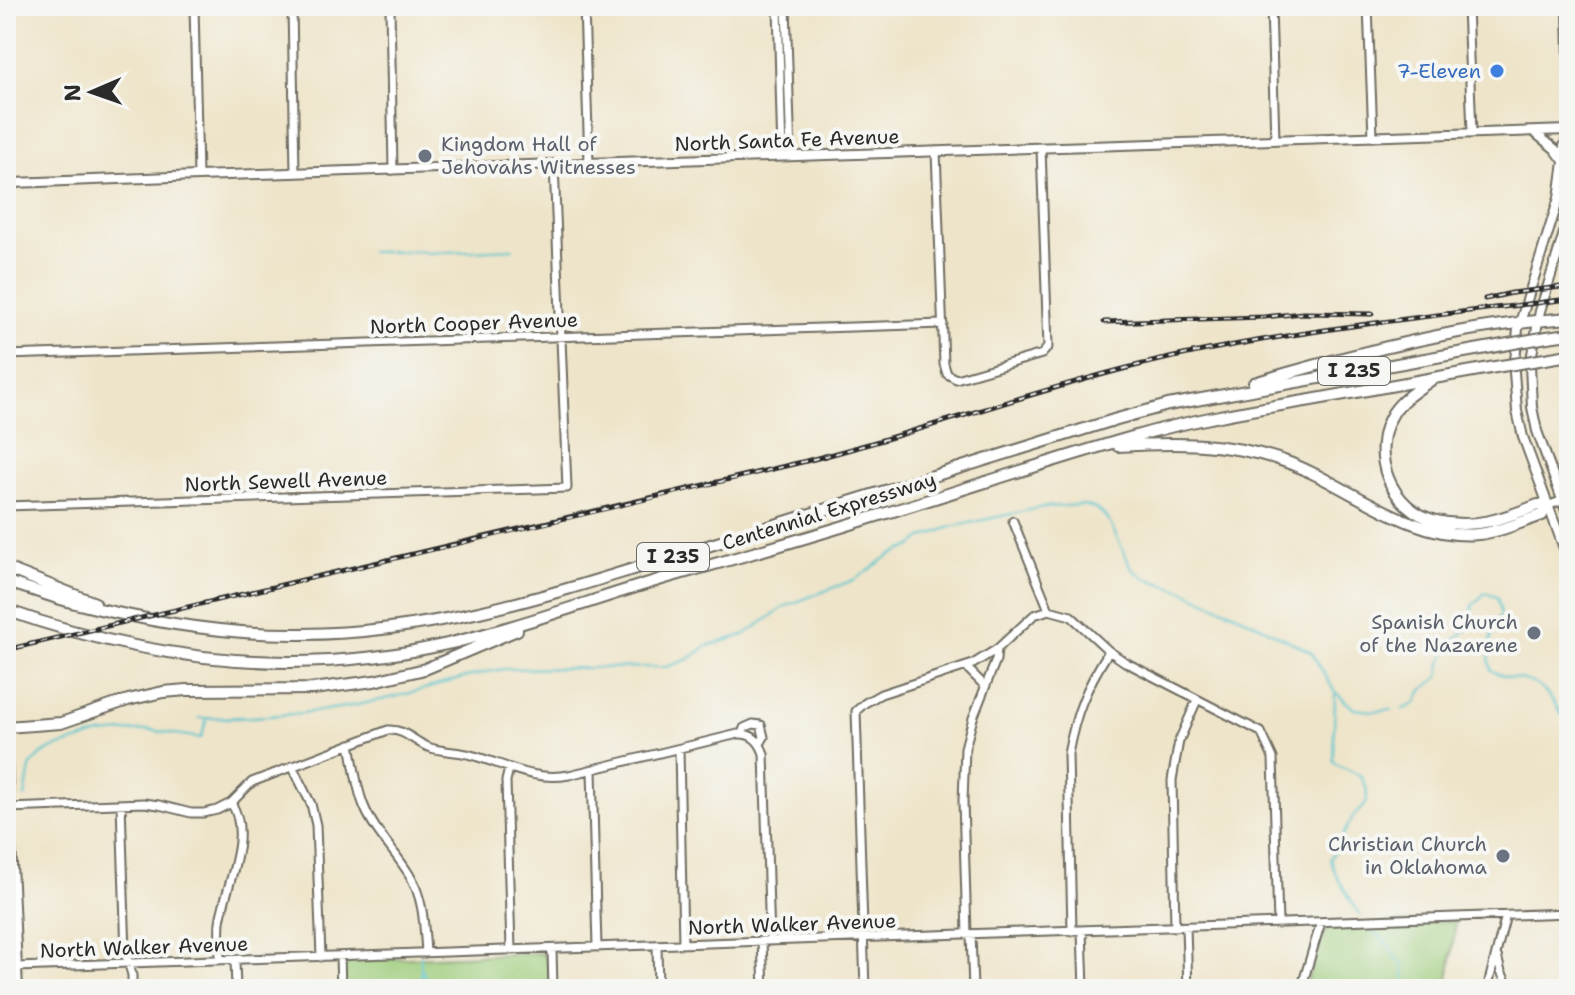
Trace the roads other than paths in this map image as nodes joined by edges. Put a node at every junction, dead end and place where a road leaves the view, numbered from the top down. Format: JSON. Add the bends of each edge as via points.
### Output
{"nodes":[{"id":1,"x":194,"y":6,"type":"edge"},
{"id":2,"x":292,"y":6,"type":"edge"},
{"id":3,"x":390,"y":6,"type":"edge"},
{"id":4,"x":584,"y":6,"type":"edge"},
{"id":5,"x":778,"y":6,"type":"edge"},
{"id":6,"x":786,"y":6,"type":"edge"},
{"id":7,"x":1271,"y":6,"type":"edge"},
{"id":8,"x":1368,"y":6,"type":"edge"},
{"id":9,"x":1467,"y":6,"type":"edge"},
{"id":10,"x":1568,"y":6,"type":"edge"},
{"id":11,"x":1569,"y":61,"type":"edge"},
{"id":12,"x":1534,"y":131,"type":"junction"},
{"id":13,"x":1569,"y":132,"type":"edge"},
{"id":14,"x":1472,"y":133,"type":"junction"},
{"id":15,"x":1373,"y":137,"type":"junction"},
{"id":16,"x":1275,"y":140,"type":"junction"},
{"id":17,"x":1041,"y":148,"type":"junction"},
{"id":18,"x":936,"y":151,"type":"junction"},
{"id":19,"x":786,"y":156,"type":"junction"},
{"id":20,"x":1564,"y":162,"type":"junction"},
{"id":21,"x":589,"y":163,"type":"junction"},
{"id":22,"x":554,"y":164,"type":"junction"},
{"id":23,"x":393,"y":170,"type":"junction"},
{"id":24,"x":295,"y":173,"type":"junction"},
{"id":25,"x":198,"y":176,"type":"junction"},
{"id":26,"x":6,"y":185,"type":"edge"},
{"id":27,"x":1569,"y":217,"type":"edge"},
{"id":28,"x":1569,"y":318,"type":"edge"},
{"id":29,"x":1538,"y":321,"type":"junction"},
{"id":30,"x":1520,"y":323,"type":"junction"},
{"id":31,"x":943,"y":324,"type":"junction"},
{"id":32,"x":1569,"y":334,"type":"edge"},
{"id":33,"x":561,"y":337,"type":"junction"},
{"id":34,"x":6,"y":355,"type":"edge"},
{"id":35,"x":1569,"y":355,"type":"edge"},
{"id":36,"x":1434,"y":378,"type":"junction"},
{"id":37,"x":1206,"y":397,"type":"junction"},
{"id":38,"x":1096,"y":447,"type":"junction"},
{"id":39,"x":1565,"y":499,"type":"edge"},
{"id":40,"x":6,"y":506,"type":"edge"},
{"id":41,"x":1547,"y":506,"type":"junction"},
{"id":42,"x":1569,"y":519,"type":"edge"},
{"id":43,"x":1013,"y":521,"type":"dead end"},
{"id":44,"x":1569,"y":562,"type":"edge"},
{"id":45,"x":6,"y":568,"type":"edge"},
{"id":46,"x":6,"y":582,"type":"edge"},
{"id":47,"x":578,"y":605,"type":"junction"},
{"id":48,"x":6,"y":610,"type":"edge"},
{"id":49,"x":1049,"y":610,"type":"junction"},
{"id":50,"x":127,"y":615,"type":"junction"},
{"id":51,"x":997,"y":649,"type":"junction"},
{"id":52,"x":1109,"y":651,"type":"junction"},
{"id":53,"x":966,"y":667,"type":"junction"},
{"id":54,"x":985,"y":686,"type":"junction"},
{"id":55,"x":1197,"y":700,"type":"junction"},
{"id":56,"x":6,"y":727,"type":"edge"},
{"id":57,"x":742,"y":734,"type":"junction"},
{"id":58,"x":6,"y":740,"type":"edge"},
{"id":59,"x":350,"y":744,"type":"junction"},
{"id":60,"x":760,"y":744,"type":"junction"},
{"id":61,"x":679,"y":749,"type":"junction"},
{"id":62,"x":292,"y":766,"type":"junction"},
{"id":63,"x":509,"y":768,"type":"junction"},
{"id":64,"x":592,"y":770,"type":"junction"},
{"id":65,"x":231,"y":803,"type":"junction"},
{"id":66,"x":121,"y":804,"type":"junction"},
{"id":67,"x":8,"y":808,"type":"junction"},
{"id":68,"x":8,"y":855,"type":"edge"},
{"id":69,"x":1569,"y":913,"type":"edge"},
{"id":70,"x":1506,"y":915,"type":"junction"},
{"id":71,"x":1321,"y":922,"type":"junction"},
{"id":72,"x":1278,"y":924,"type":"junction"},
{"id":73,"x":1175,"y":927,"type":"junction"},
{"id":74,"x":1186,"y":927,"type":"junction"},
{"id":75,"x":1072,"y":931,"type":"junction"},
{"id":76,"x":1082,"y":931,"type":"junction"},
{"id":77,"x":969,"y":934,"type":"junction"},
{"id":78,"x":864,"y":938,"type":"junction"},
{"id":79,"x":766,"y":941,"type":"junction"},
{"id":80,"x":683,"y":944,"type":"junction"},
{"id":81,"x":657,"y":945,"type":"junction"},
{"id":82,"x":597,"y":947,"type":"junction"},
{"id":83,"x":552,"y":949,"type":"junction"},
{"id":84,"x":511,"y":950,"type":"junction"},
{"id":85,"x":1497,"y":950,"type":"junction"},
{"id":86,"x":426,"y":953,"type":"junction"},
{"id":87,"x":340,"y":956,"type":"junction"},
{"id":88,"x":321,"y":957,"type":"junction"},
{"id":89,"x":220,"y":960,"type":"junction"},
{"id":90,"x":235,"y":960,"type":"junction"},
{"id":91,"x":129,"y":963,"type":"junction"},
{"id":92,"x":16,"y":967,"type":"junction"},
{"id":93,"x":18,"y":989,"type":"edge"},
{"id":94,"x":132,"y":989,"type":"edge"},
{"id":95,"x":236,"y":989,"type":"edge"},
{"id":96,"x":341,"y":989,"type":"edge"},
{"id":97,"x":553,"y":989,"type":"edge"},
{"id":98,"x":658,"y":989,"type":"edge"},
{"id":99,"x":764,"y":989,"type":"edge"},
{"id":100,"x":865,"y":989,"type":"edge"},
{"id":101,"x":973,"y":989,"type":"edge"},
{"id":102,"x":1084,"y":989,"type":"edge"},
{"id":103,"x":1188,"y":989,"type":"edge"},
{"id":104,"x":1301,"y":989,"type":"edge"},
{"id":105,"x":1487,"y":989,"type":"edge"},
{"id":106,"x":1494,"y":989,"type":"edge"},
{"id":107,"x":1509,"y":989,"type":"edge"}],
"edges":[{"from":1,"to":25,"type":"street"},
{"from":2,"to":24,"type":"street"},
{"from":3,"to":23,"type":"street"},
{"from":4,"to":21,"type":"street"},
{"from":5,"to":19,"type":"street"},
{"from":6,"to":19,"type":"street"},
{"from":7,"to":16,"type":"street"},
{"from":8,"to":15,"type":"street"},
{"from":9,"to":14,"type":"street"},
{"from":10,"to":11,"type":"main road"},
{"from":12,"to":13,"type":"main road","name":"North Santa Fe Avenue"},
{"from":12,"to":14,"type":"main road","name":"North Santa Fe Avenue"},
{"from":12,"to":20,"type":"main road"},
{"from":13,"to":20,"type":"main road"},
{"from":14,"to":15,"type":"main road","name":"North Santa Fe Avenue"},
{"from":15,"to":16,"type":"main road","name":"North Santa Fe Avenue"},
{"from":16,"to":17,"type":"main road","name":"North Santa Fe Avenue"},
{"from":17,"to":18,"type":"main road","name":"North Santa Fe Avenue"},
{"from":17,"to":31,"type":"street","via":[[1047,349],[956,379],[945,369]]},
{"from":18,"to":19,"type":"main road","name":"North Santa Fe Avenue"},
{"from":18,"to":31,"type":"street"},
{"from":19,"to":21,"type":"main road","name":"North Santa Fe Avenue"},
{"from":20,"to":30,"type":"main road"},
{"from":21,"to":22,"type":"main road","name":"North Santa Fe Avenue"},
{"from":22,"to":23,"type":"main road","name":"North Santa Fe Avenue"},
{"from":22,"to":33,"type":"street"},
{"from":23,"to":24,"type":"main road","name":"North Santa Fe Avenue"},
{"from":24,"to":25,"type":"main road","name":"North Santa Fe Avenue"},
{"from":25,"to":26,"type":"main road","name":"North Santa Fe Avenue"},
{"from":27,"to":29,"type":"main road"},
{"from":28,"to":29,"type":"highway"},
{"from":29,"to":30,"type":"highway"},
{"from":29,"to":39,"type":"main road","via":[[1530,358],[1532,407]]},
{"from":30,"to":37,"type":"highway","via":[[1313,365]]},
{"from":30,"to":41,"type":"main road","via":[[1514,372],[1517,411]]},
{"from":31,"to":33,"type":"street","name":"North Cooper Avenue"},
{"from":32,"to":37,"type":"highway","name":"Centennial Expressway","number":"I 235","bridge":true},
{"from":33,"to":34,"type":"street","name":"North Cooper Avenue"},
{"from":33,"to":40,"type":"street","name":"North Sewell Avenue","via":[[567,488]]},
{"from":35,"to":36,"type":"highway","name":"Centennial Expressway","number":"I 235","bridge":true},
{"from":36,"to":38,"type":"highway","name":"Centennial Expressway","number":"I 235","via":[[1200,420]]},
{"from":36,"to":41,"type":"highway","via":[[1397,407],[1384,434],[1385,471],[1404,504],[1434,521],[1460,524],[1487,523]]},
{"from":37,"to":50,"type":"highway","name":"Centennial Expressway","number":"I 235","via":[[1117,419],[494,610],[436,622],[365,632],[276,634]]},
{"from":38,"to":41,"type":"highway","via":[[1163,443],[1240,449],[1310,471],[1407,520],[1448,534],[1494,531],[1542,515]]},
{"from":38,"to":47,"type":"highway","name":"Centennial Expressway","number":"I 235"},
{"from":39,"to":41,"type":"street"},
{"from":39,"to":42,"type":"main road"},
{"from":41,"to":44,"type":"main road"},
{"from":43,"to":49,"type":"street"},
{"from":45,"to":50,"type":"highway"},
{"from":46,"to":50,"type":"highway","name":"Centennial Expressway","number":"I 235"},
{"from":47,"to":48,"type":"highway","name":"Centennial Expressway","number":"I 235","via":[[411,651],[272,662],[134,647]]},
{"from":47,"to":56,"type":"highway","via":[[395,677],[313,689],[163,692],[61,723]]},
{"from":49,"to":51,"type":"street","via":[[1034,615]]},
{"from":49,"to":52,"type":"street","via":[[1071,616]]},
{"from":51,"to":53,"type":"street"},
{"from":51,"to":54,"type":"street"},
{"from":52,"to":55,"type":"street"},
{"from":52,"to":75,"type":"street","via":[[1083,699],[1068,754]]},
{"from":53,"to":54,"type":"street"},
{"from":53,"to":78,"type":"street","via":[[881,694],[856,711]]},
{"from":54,"to":77,"type":"street","via":[[965,748]]},
{"from":55,"to":72,"type":"street","via":[[1261,732],[1273,758]]},
{"from":55,"to":73,"type":"street","via":[[1179,741],[1172,780]]},
{"from":57,"to":60,"type":"street"},
{"from":57,"to":60,"type":"street","via":[[744,728],[761,725]]},
{"from":57,"to":61,"type":"street"},
{"from":58,"to":67,"type":"main road"},
{"from":59,"to":62,"type":"street"},
{"from":59,"to":63,"type":"street","via":[[394,730],[427,747]]},
{"from":59,"to":86,"type":"street","via":[[363,804],[418,893]]},
{"from":60,"to":79,"type":"street"},
{"from":61,"to":64,"type":"street"},
{"from":61,"to":80,"type":"street"},
{"from":62,"to":65,"type":"street","via":[[252,782]]},
{"from":62,"to":88,"type":"street","via":[[315,818]]},
{"from":63,"to":64,"type":"street","via":[[547,778]]},
{"from":63,"to":84,"type":"street"},
{"from":64,"to":82,"type":"street"},
{"from":65,"to":66,"type":"street","via":[[199,813]]},
{"from":65,"to":89,"type":"street","via":[[239,837],[221,918]]},
{"from":66,"to":67,"type":"street"},
{"from":66,"to":91,"type":"street"},
{"from":67,"to":68,"type":"main road"},
{"from":68,"to":92,"type":"main road"},
{"from":69,"to":70,"type":"street","name":"North Walker Avenue"},
{"from":70,"to":71,"type":"street","name":"North Walker Avenue"},
{"from":70,"to":85,"type":"street"},
{"from":71,"to":72,"type":"street","name":"North Walker Avenue"},
{"from":71,"to":104,"type":"street"},
{"from":72,"to":74,"type":"street","name":"North Walker Avenue"},
{"from":73,"to":74,"type":"street","name":"North Walker Avenue"},
{"from":73,"to":76,"type":"street","name":"North Walker Avenue"},
{"from":74,"to":103,"type":"street"},
{"from":75,"to":76,"type":"street","name":"North Walker Avenue"},
{"from":75,"to":77,"type":"street","name":"North Walker Avenue"},
{"from":76,"to":102,"type":"street"},
{"from":77,"to":78,"type":"street","name":"North Walker Avenue"},
{"from":77,"to":101,"type":"street"},
{"from":78,"to":79,"type":"street","name":"North Walker Avenue"},
{"from":78,"to":100,"type":"street"},
{"from":79,"to":80,"type":"street","name":"North Walker Avenue"},
{"from":79,"to":99,"type":"street"},
{"from":80,"to":81,"type":"street","name":"North Walker Avenue"},
{"from":81,"to":82,"type":"street","name":"North Walker Avenue"},
{"from":81,"to":98,"type":"street"},
{"from":82,"to":83,"type":"street","name":"North Walker Avenue"},
{"from":83,"to":84,"type":"street","name":"North Walker Avenue"},
{"from":83,"to":97,"type":"street"},
{"from":84,"to":86,"type":"street","name":"North Walker Avenue"},
{"from":85,"to":105,"type":"street"},
{"from":85,"to":107,"type":"street"},
{"from":86,"to":87,"type":"street","name":"North Walker Avenue"},
{"from":87,"to":88,"type":"street","name":"North Walker Avenue"},
{"from":87,"to":96,"type":"street"},
{"from":88,"to":90,"type":"street","name":"North Walker Avenue"},
{"from":89,"to":90,"type":"street","name":"North Walker Avenue"},
{"from":89,"to":91,"type":"street","name":"North Walker Avenue"},
{"from":90,"to":95,"type":"street"},
{"from":91,"to":92,"type":"street","name":"North Walker Avenue"},
{"from":91,"to":94,"type":"street"},
{"from":92,"to":93,"type":"main road"},
{"from":106,"to":107,"type":"street"}]}
